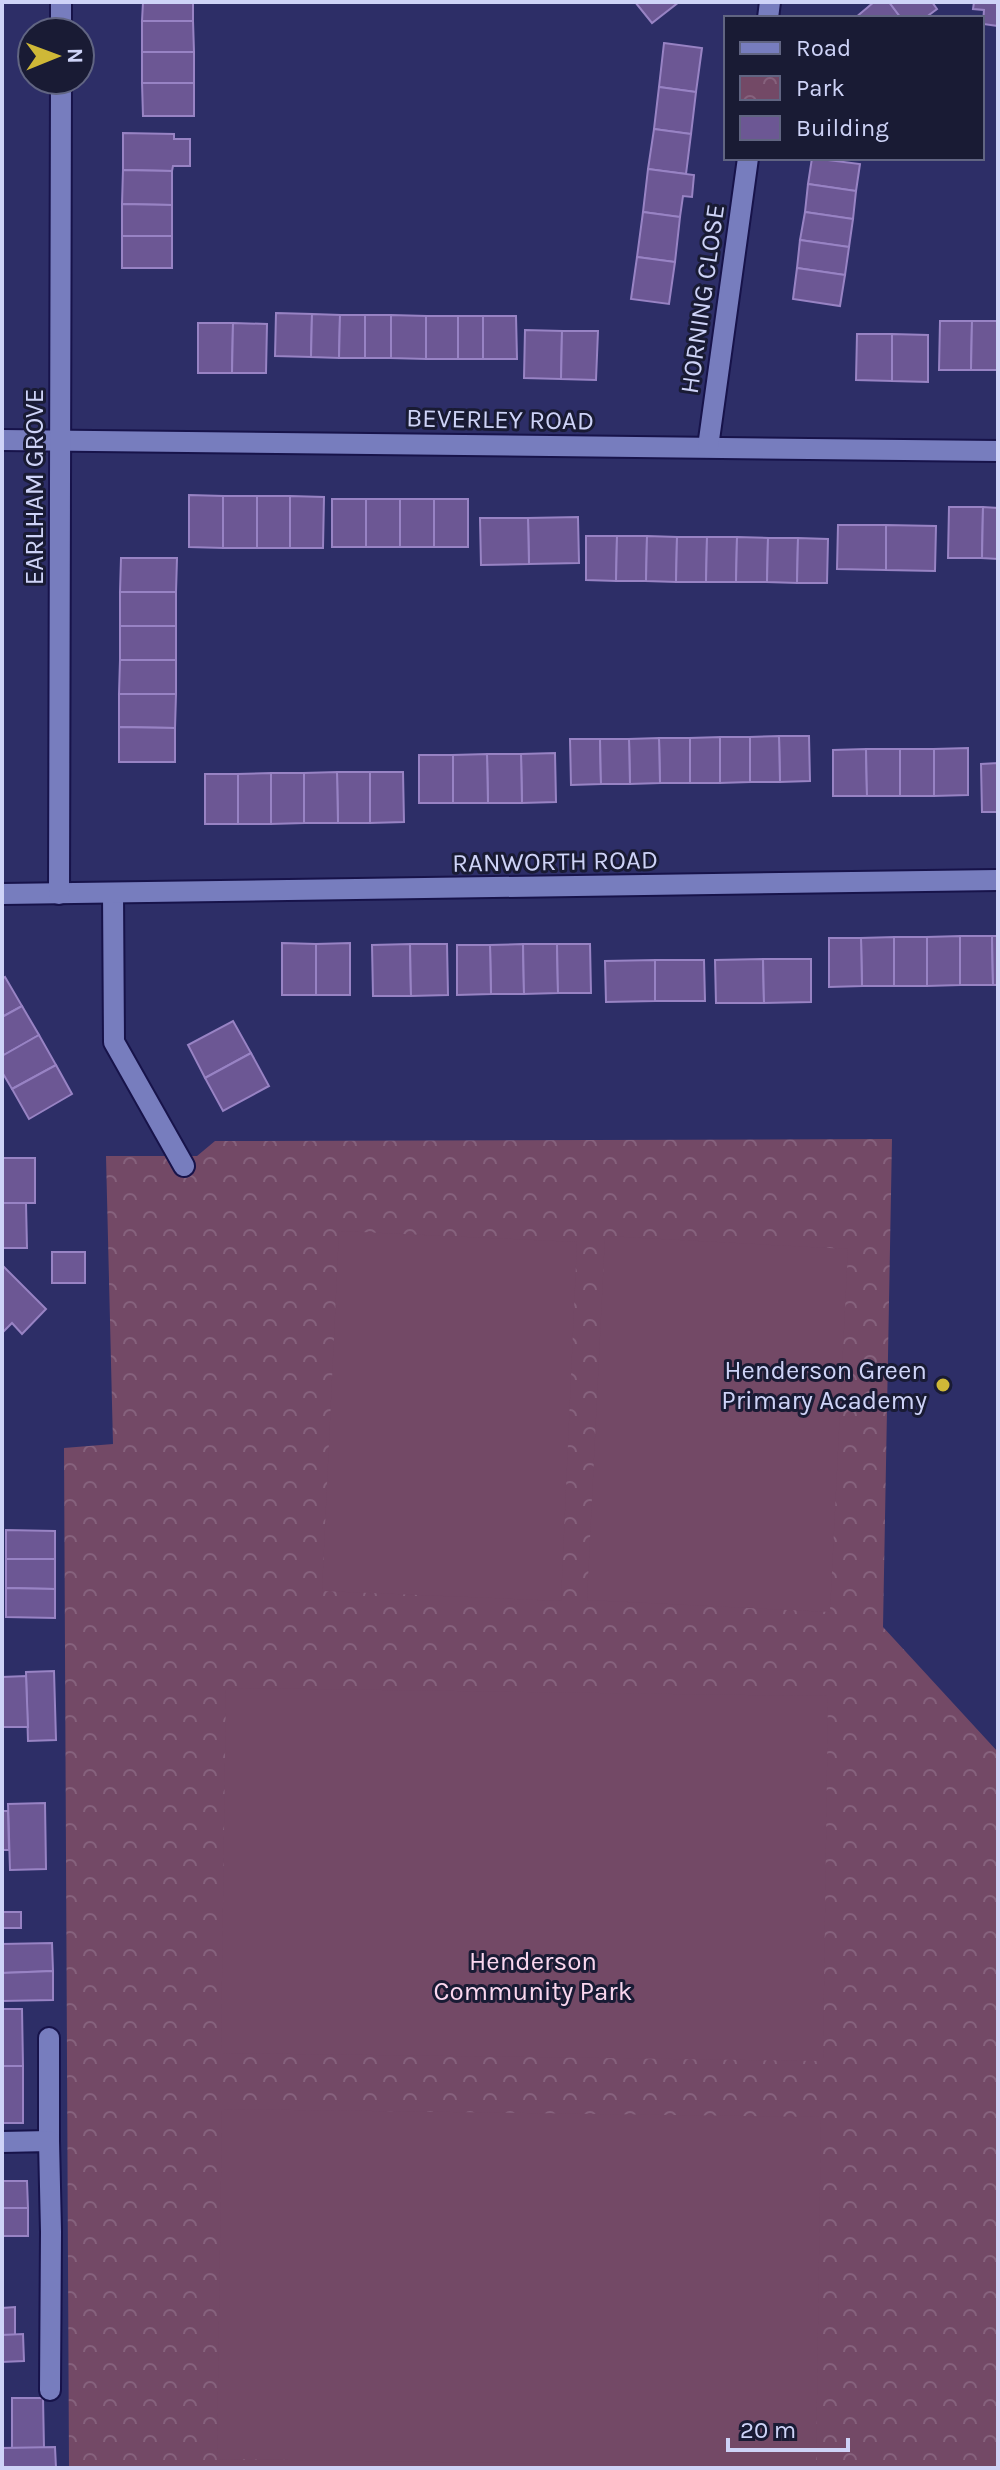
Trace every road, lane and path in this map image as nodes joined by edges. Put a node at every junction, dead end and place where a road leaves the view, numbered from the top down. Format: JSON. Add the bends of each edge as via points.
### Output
{"nodes":[{"id":1,"x":61,"y":96,"type":"edge"},
{"id":2,"x":748,"y":160,"type":"edge"},
{"id":3,"x":2,"y":440,"type":"edge"},
{"id":4,"x":60,"y":441,"type":"junction"},
{"id":5,"x":708,"y":447,"type":"junction"},
{"id":6,"x":998,"y":451,"type":"edge"},
{"id":7,"x":998,"y":880,"type":"edge"},
{"id":8,"x":113,"y":893,"type":"junction"},
{"id":9,"x":2,"y":894,"type":"edge"},
{"id":10,"x":59,"y":894,"type":"junction"},
{"id":11,"x":184,"y":1166,"type":"dead end"},
{"id":12,"x":49,"y":2038,"type":"dead end"},
{"id":13,"x":49,"y":2141,"type":"junction"},
{"id":14,"x":2,"y":2142,"type":"edge"},
{"id":15,"x":50,"y":2390,"type":"dead end"}],
"edges":[{"from":1,"to":4,"type":"street","name":"EARLHAM GROVE"},
{"from":2,"to":5,"type":"street","name":"HORNING CLOSE"},
{"from":3,"to":4,"type":"street","name":"BEVERLEY ROAD"},
{"from":4,"to":5,"type":"street","name":"BEVERLEY ROAD"},
{"from":4,"to":10,"type":"street","name":"EARLHAM GROVE"},
{"from":5,"to":6,"type":"street","name":"BEVERLEY ROAD"},
{"from":7,"to":8,"type":"street","name":"RANWORTH ROAD"},
{"from":8,"to":10,"type":"street","name":"RANWORTH ROAD"},
{"from":8,"to":11,"type":"street","via":[[114,1042]]},
{"from":9,"to":10,"type":"street","name":"RANWORTH ROAD"},
{"from":12,"to":13,"type":"street"},
{"from":13,"to":14,"type":"street"},
{"from":13,"to":15,"type":"street"}]}
